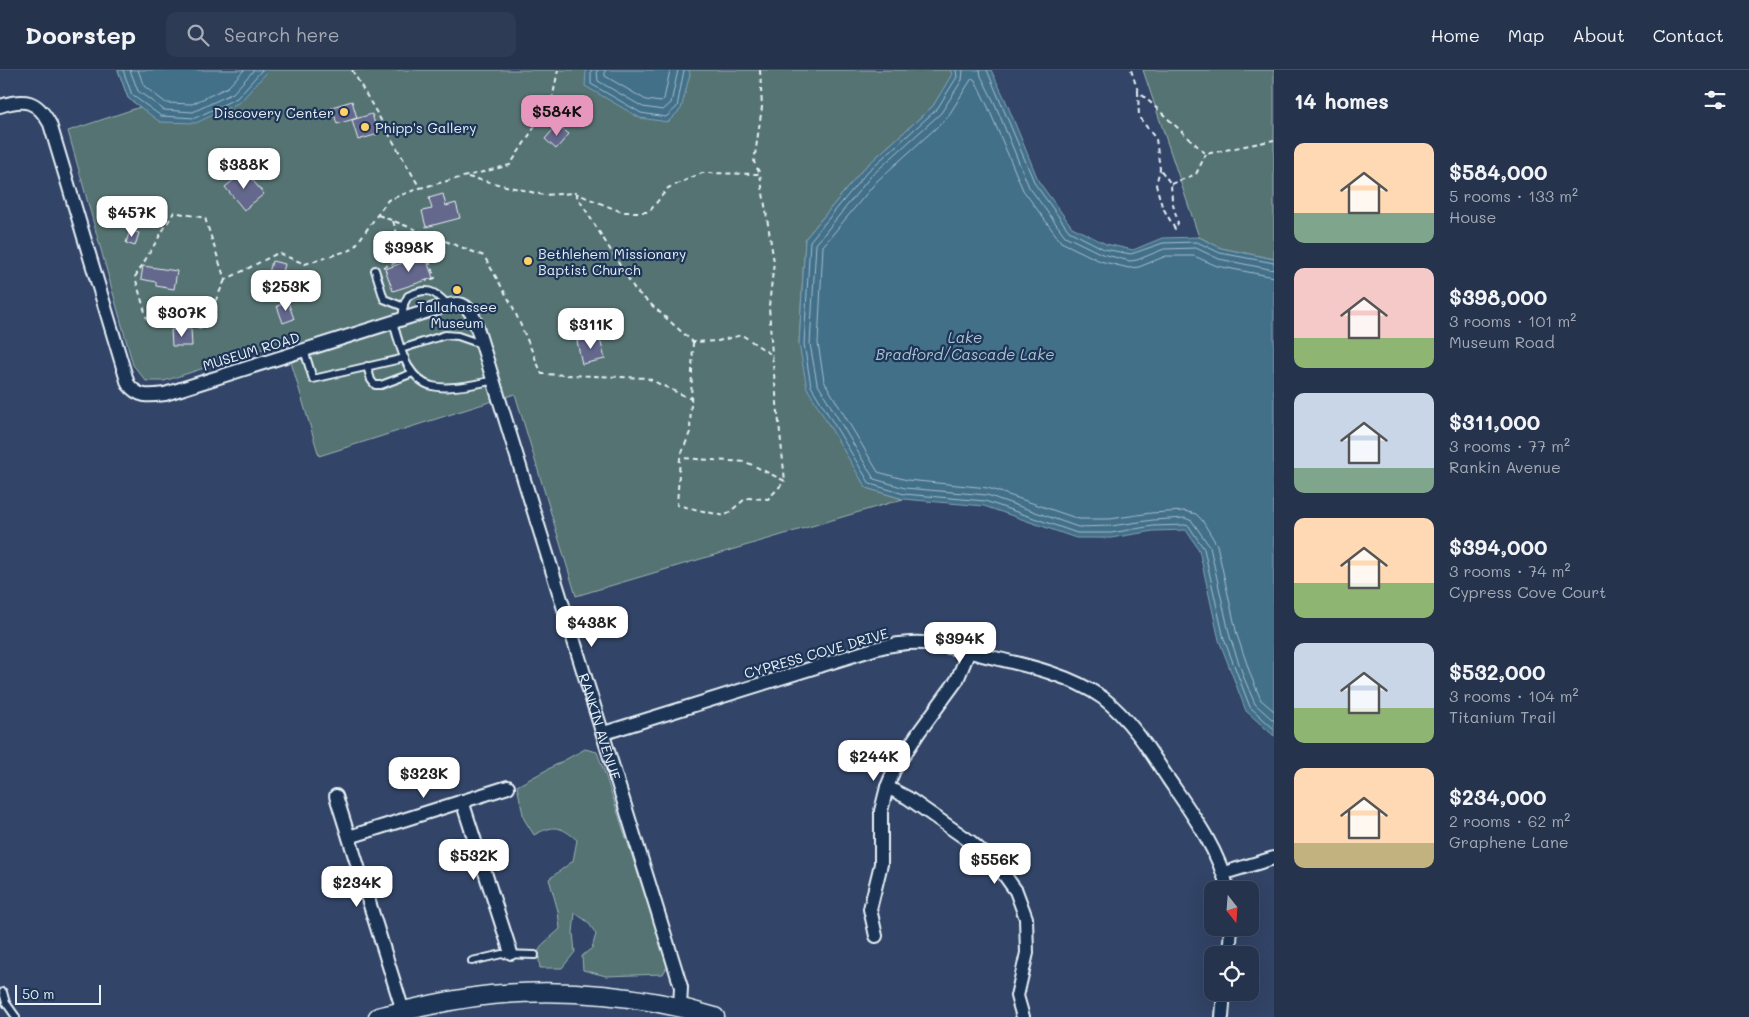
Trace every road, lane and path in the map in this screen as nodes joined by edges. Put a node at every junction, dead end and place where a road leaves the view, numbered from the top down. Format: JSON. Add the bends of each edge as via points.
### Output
{"nodes":[{"id":1,"x":352,"y":70,"type":"edge"},
{"id":2,"x":558,"y":70,"type":"edge"},
{"id":3,"x":760,"y":70,"type":"edge"},
{"id":4,"x":1131,"y":70,"type":"edge"},
{"id":5,"x":1138,"y":91,"type":"junction"},
{"id":6,"x":0,"y":106,"type":"edge"},
{"id":7,"x":1274,"y":140,"type":"edge"},
{"id":8,"x":1206,"y":154,"type":"junction"},
{"id":9,"x":1160,"y":169,"type":"junction"},
{"id":10,"x":760,"y":174,"type":"junction"},
{"id":11,"x":466,"y":176,"type":"junction"},
{"id":12,"x":1171,"y":184,"type":"junction"},
{"id":13,"x":420,"y":188,"type":"junction"},
{"id":14,"x":575,"y":192,"type":"junction"},
{"id":15,"x":378,"y":215,"type":"junction"},
{"id":16,"x":392,"y":220,"type":"junction"},
{"id":17,"x":406,"y":260,"type":"junction"},
{"id":18,"x":375,"y":270,"type":"joint"},
{"id":19,"x":225,"y":280,"type":"junction"},
{"id":20,"x":421,"y":283,"type":"dead end"},
{"id":21,"x":448,"y":305,"type":"junction"},
{"id":22,"x":463,"y":305,"type":"joint"},
{"id":23,"x":400,"y":316,"type":"junction"},
{"id":24,"x":693,"y":342,"type":"junction"},
{"id":25,"x":483,"y":344,"type":"junction"},
{"id":26,"x":401,"y":349,"type":"junction"},
{"id":27,"x":304,"y":350,"type":"junction"},
{"id":28,"x":772,"y":355,"type":"junction"},
{"id":29,"x":405,"y":358,"type":"junction"},
{"id":30,"x":367,"y":366,"type":"junction"},
{"id":31,"x":413,"y":373,"type":"junction"},
{"id":32,"x":494,"y":380,"type":"junction"},
{"id":33,"x":691,"y":399,"type":"junction"},
{"id":34,"x":680,"y":458,"type":"junction"},
{"id":35,"x":786,"y":481,"type":"junction"},
{"id":36,"x":968,"y":651,"type":"junction"},
{"id":37,"x":604,"y":733,"type":"junction"},
{"id":38,"x":508,"y":787,"type":"dead end"},
{"id":39,"x":887,"y":787,"type":"junction"},
{"id":40,"x":336,"y":796,"type":"dead end"},
{"id":41,"x":462,"y":801,"type":"junction"},
{"id":42,"x":349,"y":837,"type":"junction"},
{"id":43,"x":1274,"y":858,"type":"edge"},
{"id":44,"x":1224,"y":873,"type":"junction"},
{"id":45,"x":1226,"y":881,"type":"edge"},
{"id":46,"x":876,"y":936,"type":"dead end"},
{"id":47,"x":511,"y":954,"type":"junction"},
{"id":48,"x":535,"y":955,"type":"dead end"},
{"id":49,"x":472,"y":961,"type":"dead end"},
{"id":50,"x":3,"y":992,"type":"dead end"},
{"id":51,"x":1223,"y":1001,"type":"edge"},
{"id":52,"x":680,"y":1008,"type":"junction"},
{"id":53,"x":403,"y":1011,"type":"junction"},
{"id":54,"x":707,"y":1016,"type":"edge"},
{"id":55,"x":16,"y":1017,"type":"edge"},
{"id":56,"x":378,"y":1017,"type":"edge"},
{"id":57,"x":1023,"y":1017,"type":"edge"},
{"id":58,"x":1222,"y":1017,"type":"edge"}],
"edges":[{"from":1,"to":13,"type":"path"},
{"from":2,"to":11,"type":"path","via":[[552,100],[510,165]]},
{"from":3,"to":10,"type":"path","via":[[762,107],[754,162]]},
{"from":4,"to":5,"type":"path"},
{"from":5,"to":8,"type":"path"},
{"from":5,"to":9,"type":"path","via":[[1139,117],[1156,140]]},
{"from":6,"to":27,"type":"street","name":"MUSEUM ROAD","via":[[22,101],[31,103],[45,114],[50,124],[128,384],[134,392],[148,396],[165,394]]},
{"from":7,"to":8,"type":"path"},
{"from":8,"to":12,"type":"path","via":[[1196,174]]},
{"from":9,"to":12,"type":"path"},
{"from":9,"to":12,"type":"path","via":[[1156,185],[1162,206],[1175,229],[1178,223]]},
{"from":10,"to":14,"type":"path","via":[[702,173],[668,188],[649,212],[622,212]]},
{"from":10,"to":28,"type":"path","via":[[774,262],[769,306]]},
{"from":11,"to":13,"type":"path"},
{"from":11,"to":14,"type":"path","via":[[544,195]]},
{"from":13,"to":15,"type":"path","via":[[388,200]]},
{"from":14,"to":24,"type":"path","via":[[636,291]]},
{"from":15,"to":16,"type":"path"},
{"from":15,"to":19,"type":"path","via":[[353,249],[305,264],[278,253]]},
{"from":16,"to":17,"type":"path"},
{"from":16,"to":33,"type":"path","via":[[484,256],[512,305],[542,374],[647,378]]},
{"from":17,"to":18,"type":"path"},
{"from":17,"to":20,"type":"path","via":[[426,252],[435,278]]},
{"from":18,"to":23,"type":"lane","via":[[384,299]]},
{"from":19,"to":19,"type":"path","via":[[205,218],[174,212],[135,277],[147,319],[203,328]]},
{"from":21,"to":22,"type":"street","name":"MUSEUM ROAD"},
{"from":21,"to":23,"type":"street","name":"MUSEUM ROAD"},
{"from":21,"to":23,"type":"lane","via":[[437,293],[416,292],[408,296]]},
{"from":22,"to":25,"type":"street","name":"RANKIN AVENUE","via":[[470,309]]},
{"from":23,"to":26,"type":"lane"},
{"from":23,"to":27,"type":"street","name":"MUSEUM ROAD"},
{"from":24,"to":28,"type":"path","via":[[718,341],[742,335]]},
{"from":24,"to":33,"type":"path"},
{"from":25,"to":26,"type":"lane","via":[[445,335]]},
{"from":25,"to":32,"type":"street","name":"RANKIN AVENUE"},
{"from":26,"to":29,"type":"lane"},
{"from":27,"to":30,"type":"lane","via":[[313,379]]},
{"from":28,"to":35,"type":"path"},
{"from":29,"to":30,"type":"lane"},
{"from":29,"to":31,"type":"lane"},
{"from":30,"to":31,"type":"lane","via":[[375,385]]},
{"from":31,"to":32,"type":"lane","via":[[431,386],[480,384]]},
{"from":32,"to":37,"type":"street","name":"RANKIN AVENUE"},
{"from":33,"to":34,"type":"path","via":[[690,432]]},
{"from":34,"to":35,"type":"path","via":[[746,462]]},
{"from":34,"to":35,"type":"path","via":[[677,505],[725,516],[746,498],[768,499]]},
{"from":36,"to":37,"type":"street","name":"CYPRESS COVE DRIVE","via":[[925,643],[880,647]]},
{"from":36,"to":39,"type":"street","via":[[958,680],[919,732]]},
{"from":36,"to":44,"type":"street","name":"CYPRESS COVE DRIVE","via":[[1065,679],[1094,692],[1123,715],[1189,809]]},
{"from":37,"to":52,"type":"street","name":"RANKIN AVENUE","via":[[681,986]]},
{"from":38,"to":41,"type":"street"},
{"from":39,"to":46,"type":"street","via":[[881,811],[881,864],[870,909]]},
{"from":39,"to":57,"type":"street","via":[[971,842],[998,866],[1016,891],[1026,918],[1027,953],[1017,996]]},
{"from":40,"to":42,"type":"street"},
{"from":41,"to":42,"type":"street"},
{"from":41,"to":47,"type":"street"},
{"from":42,"to":53,"type":"street"},
{"from":43,"to":44,"type":"street"},
{"from":44,"to":45,"type":"street","name":"CYPRESS COVE DRIVE"},
{"from":47,"to":48,"type":"lane"},
{"from":47,"to":49,"type":"lane"},
{"from":50,"to":55,"type":"lane"},
{"from":51,"to":58,"type":"street"},
{"from":52,"to":53,"type":"main road","via":[[596,995],[520,993]]},
{"from":52,"to":54,"type":"main road"},
{"from":53,"to":56,"type":"main road"}]}
